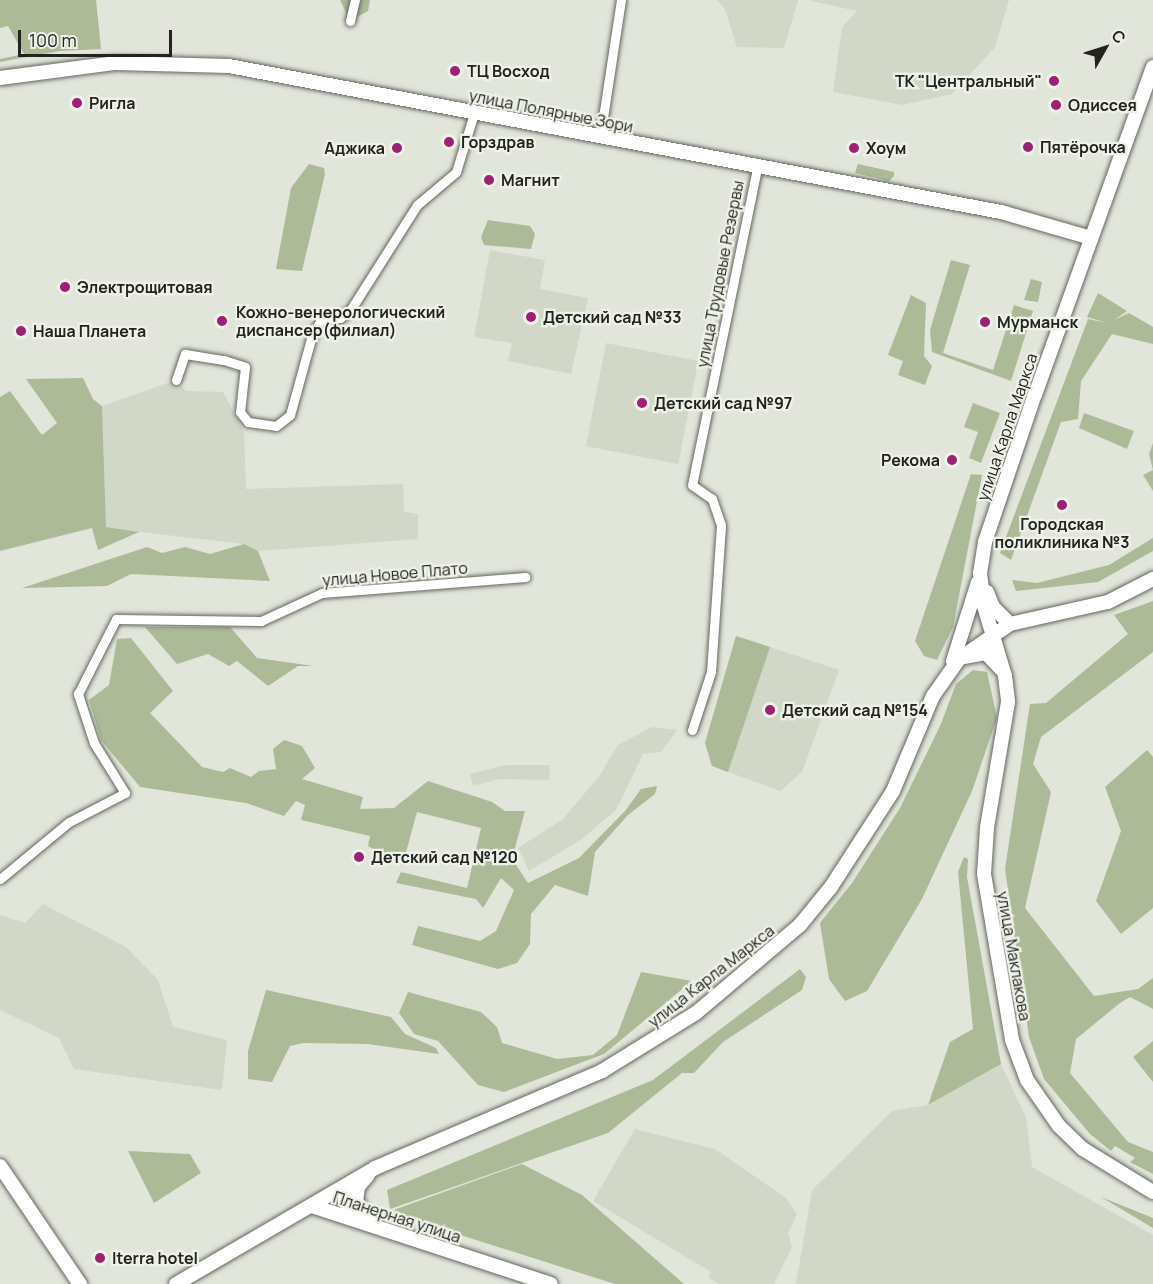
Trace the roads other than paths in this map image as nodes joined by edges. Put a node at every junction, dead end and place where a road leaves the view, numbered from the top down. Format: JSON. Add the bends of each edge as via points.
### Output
{"nodes":[{"id":1,"x":355,"y":0,"type":"edge"},
{"id":2,"x":621,"y":0,"type":"edge"},
{"id":3,"x":350,"y":21,"type":"dead end"},
{"id":4,"x":1153,"y":67,"type":"edge"},
{"id":5,"x":0,"y":78,"type":"edge"},
{"id":6,"x":474,"y":113,"type":"junction"},
{"id":7,"x":600,"y":137,"type":"junction"},
{"id":8,"x":756,"y":168,"type":"junction"},
{"id":9,"x":1091,"y":238,"type":"junction"},
{"id":10,"x":176,"y":380,"type":"dead end"},
{"id":11,"x":980,"y":573,"type":"junction"},
{"id":12,"x":525,"y":577,"type":"dead end"},
{"id":13,"x":1153,"y":579,"type":"edge"},
{"id":14,"x":1010,"y":624,"type":"junction"},
{"id":15,"x":992,"y":634,"type":"junction"},
{"id":16,"x":959,"y":658,"type":"junction"},
{"id":17,"x":1004,"y":671,"type":"junction"},
{"id":18,"x":947,"y":674,"type":"junction"},
{"id":19,"x":692,"y":730,"type":"dead end"},
{"id":20,"x":0,"y":879,"type":"edge"},
{"id":21,"x":0,"y":1167,"type":"edge"},
{"id":22,"x":375,"y":1168,"type":"junction"},
{"id":23,"x":350,"y":1183,"type":"junction"},
{"id":24,"x":1153,"y":1192,"type":"edge"},
{"id":25,"x":312,"y":1206,"type":"junction"},
{"id":26,"x":370,"y":1225,"type":"junction"},
{"id":27,"x":80,"y":1284,"type":"edge"},
{"id":28,"x":176,"y":1284,"type":"edge"},
{"id":29,"x":551,"y":1284,"type":"edge"}],
"edges":[{"from":1,"to":3,"type":"street"},
{"from":2,"to":7,"type":"street"},
{"from":4,"to":9,"type":"main road","name":"улица Карла Маркса"},
{"from":5,"to":6,"type":"main road","name":"улица Полярные Зори","via":[[94,64],[201,64],[278,74]]},
{"from":6,"to":7,"type":"main road","name":"улица Полярные Зори"},
{"from":6,"to":10,"type":"street","via":[[456,171],[417,205],[351,309],[340,318],[321,320],[312,335],[290,414],[276,426],[248,422],[240,412],[245,367],[224,360],[185,354]]},
{"from":7,"to":8,"type":"main road","name":"улица Полярные Зори"},
{"from":8,"to":9,"type":"main road","name":"улица Полярные Зори","via":[[1001,213]]},
{"from":8,"to":19,"type":"street","name":"улица Трудовые Резервы","via":[[692,485],[712,499],[721,525],[711,672]]},
{"from":9,"to":11,"type":"main road","name":"улица Карла Маркса","via":[[988,533]]},
{"from":11,"to":14,"type":"main road","via":[[993,607]]},
{"from":11,"to":15,"type":"main road","name":"улица Карла Маркса"},
{"from":11,"to":18,"type":"main road","via":[[963,636]]},
{"from":12,"to":20,"type":"street","name":"улица Новое Плато","via":[[322,593],[261,621],[116,619],[78,694],[94,744],[125,793],[69,822]]},
{"from":13,"to":14,"type":"main road","via":[[1108,602]]},
{"from":14,"to":15,"type":"main road"},
{"from":15,"to":16,"type":"main road"},
{"from":15,"to":17,"type":"main road","name":"улица Карла Маркса"},
{"from":16,"to":17,"type":"main road","via":[[986,653]]},
{"from":16,"to":18,"type":"main road"},
{"from":17,"to":24,"type":"main road","name":"улица Маклакова","via":[[1008,714],[987,828],[984,874],[1012,1040],[1027,1080],[1059,1126],[1083,1149]]},
{"from":18,"to":22,"type":"main road","name":"улица Карла Маркса","via":[[933,696],[893,790],[866,837],[800,925],[756,965],[696,1012],[617,1063]]},
{"from":21,"to":27,"type":"main road"},
{"from":22,"to":23,"type":"main road","name":"улица Карла Маркса"},
{"from":22,"to":26,"type":"main road","via":[[358,1186],[356,1195],[360,1211]]},
{"from":23,"to":25,"type":"main road","name":"улица Карла Маркса"},
{"from":23,"to":26,"type":"main road","via":[[345,1202],[352,1215]]},
{"from":25,"to":26,"type":"main road","name":"Планерная улица"},
{"from":25,"to":28,"type":"main road","name":"Планерная улица"},
{"from":26,"to":29,"type":"main road","name":"Планерная улица"}]}
